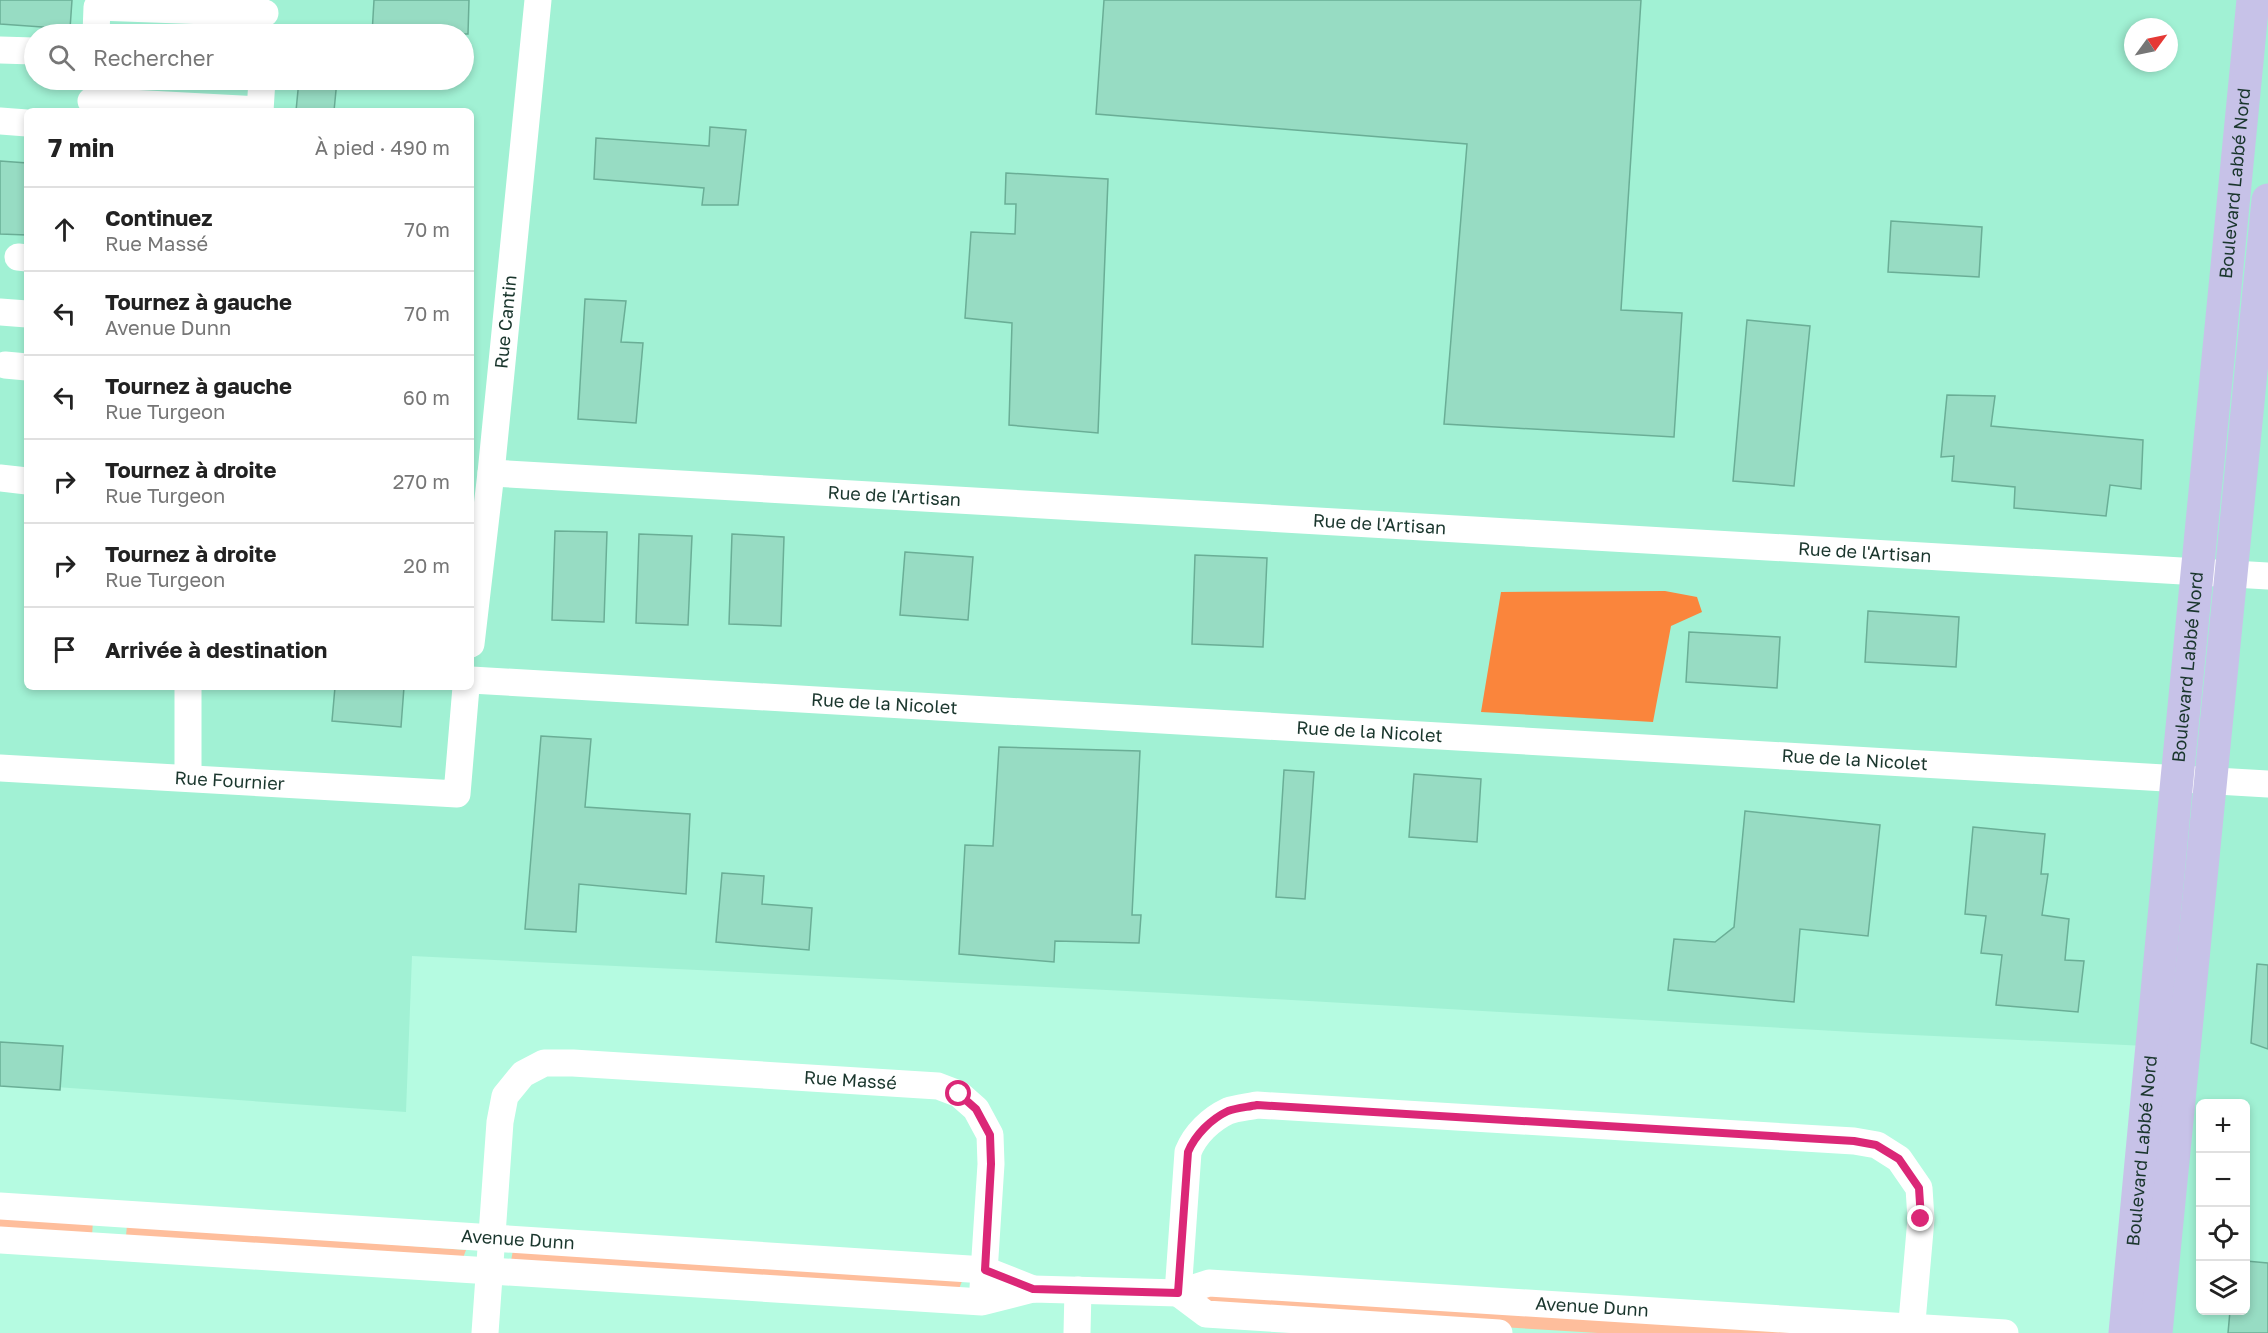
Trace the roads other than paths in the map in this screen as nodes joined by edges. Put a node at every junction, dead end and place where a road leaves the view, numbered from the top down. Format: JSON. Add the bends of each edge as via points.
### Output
{"nodes":[{"id":1,"x":538,"y":0,"type":"edge"},
{"id":2,"x":2253,"y":0,"type":"edge"},
{"id":3,"x":265,"y":16,"type":"edge"},
{"id":4,"x":96,"y":24,"type":"edge"},
{"id":5,"x":0,"y":50,"type":"edge"},
{"id":6,"x":24,"y":51,"type":"edge"},
{"id":7,"x":261,"y":90,"type":"edge"},
{"id":8,"x":92,"y":97,"type":"edge"},
{"id":9,"x":224,"y":108,"type":"edge"},
{"id":10,"x":260,"y":108,"type":"edge"},
{"id":11,"x":0,"y":121,"type":"edge"},
{"id":12,"x":24,"y":123,"type":"edge"},
{"id":13,"x":2268,"y":200,"type":"edge"},
{"id":14,"x":0,"y":312,"type":"edge"},
{"id":15,"x":24,"y":314,"type":"edge"},
{"id":16,"x":491,"y":473,"type":"junction"},
{"id":17,"x":0,"y":478,"type":"edge"},
{"id":18,"x":24,"y":481,"type":"edge"},
{"id":19,"x":2197,"y":572,"type":"junction"},
{"id":20,"x":2230,"y":574,"type":"junction"},
{"id":21,"x":2268,"y":576,"type":"edge"},
{"id":22,"x":474,"y":618,"type":"edge"},
{"id":23,"x":474,"y":680,"type":"edge"},
{"id":24,"x":188,"y":690,"type":"edge"},
{"id":25,"x":466,"y":690,"type":"edge"},
{"id":26,"x":0,"y":768,"type":"edge"},
{"id":27,"x":188,"y":778,"type":"junction"},
{"id":28,"x":2176,"y":779,"type":"junction"},
{"id":29,"x":2211,"y":780,"type":"junction"},
{"id":30,"x":2268,"y":784,"type":"edge"},
{"id":31,"x":0,"y":1206,"type":"edge"},
{"id":32,"x":114,"y":1213,"type":"junction"},
{"id":33,"x":492,"y":1239,"type":"junction"},
{"id":34,"x":0,"y":1240,"type":"edge"},
{"id":35,"x":110,"y":1247,"type":"junction"},
{"id":36,"x":985,"y":1270,"type":"junction"},
{"id":37,"x":490,"y":1272,"type":"junction"},
{"id":38,"x":1033,"y":1289,"type":"junction"},
{"id":39,"x":1078,"y":1290,"type":"junction"},
{"id":40,"x":1178,"y":1293,"type":"junction"},
{"id":41,"x":982,"y":1302,"type":"junction"},
{"id":42,"x":1911,"y":1330,"type":"edge"},
{"id":43,"x":485,"y":1333,"type":"edge"},
{"id":44,"x":1077,"y":1333,"type":"edge"},
{"id":45,"x":1499,"y":1333,"type":"edge"},
{"id":46,"x":2005,"y":1333,"type":"edge"},
{"id":47,"x":2125,"y":1333,"type":"edge"},
{"id":48,"x":2156,"y":1333,"type":"edge"}],
"edges":[{"from":1,"to":16,"type":"street","name":"Rue Cantin"},
{"from":2,"to":19,"type":"main road","name":"Boulevard Labbé Nord"},
{"from":3,"to":4,"type":"street","via":[[97,7]]},
{"from":5,"to":6,"type":"street"},
{"from":7,"to":10,"type":"street"},
{"from":8,"to":9,"type":"street"},
{"from":11,"to":12,"type":"street"},
{"from":13,"to":20,"type":"main road","name":"Boulevard Labbé Nord"},
{"from":14,"to":15,"type":"street"},
{"from":16,"to":19,"type":"street","name":"Rue de l'Artisan"},
{"from":16,"to":22,"type":"street","name":"Rue Cantin"},
{"from":17,"to":18,"type":"street"},
{"from":19,"to":20,"type":"street","name":"Rue de l'Artisan"},
{"from":19,"to":28,"type":"main road","name":"Boulevard Labbé Nord"},
{"from":20,"to":21,"type":"street","name":"Rue de l'Artisan"},
{"from":20,"to":29,"type":"main road","name":"Boulevard Labbé Nord"},
{"from":23,"to":28,"type":"street","name":"Rue de la Nicolet"},
{"from":24,"to":27,"type":"street"},
{"from":25,"to":27,"type":"street","name":"Rue Fournier","via":[[457,794]]},
{"from":26,"to":27,"type":"street","name":"Rue Fournier"},
{"from":28,"to":29,"type":"street","name":"Rue de la Nicolet"},
{"from":28,"to":47,"type":"main road","name":"Boulevard Labbé Nord"},
{"from":29,"to":30,"type":"street","name":"Rue de la Nicolet"},
{"from":29,"to":48,"type":"main road","name":"Boulevard Labbé Nord"},
{"from":31,"to":32,"type":"street","name":"Avenue Dunn"},
{"from":32,"to":33,"type":"street","name":"Avenue Dunn"},
{"from":32,"to":35,"type":"street"},
{"from":33,"to":36,"type":"street","name":"Avenue Dunn"},
{"from":33,"to":36,"type":"street","name":"Rue Massé","via":[[505,1096],[523,1074],[544,1063],[573,1063],[938,1086],[959,1094],[976,1109],[990,1135]]},
{"from":33,"to":37,"type":"street"},
{"from":34,"to":35,"type":"street","name":"Avenue Dunn"},
{"from":35,"to":37,"type":"street","name":"Avenue Dunn"},
{"from":36,"to":38,"type":"street","name":"Avenue Dunn"},
{"from":36,"to":41,"type":"street","name":"Rue Massé"},
{"from":37,"to":41,"type":"street","name":"Avenue Dunn"},
{"from":37,"to":43,"type":"street"},
{"from":38,"to":39,"type":"street","name":"Avenue Dunn"},
{"from":38,"to":41,"type":"street","name":"Avenue Dunn"},
{"from":39,"to":40,"type":"street","name":"Avenue Dunn"},
{"from":39,"to":44,"type":"street"},
{"from":40,"to":42,"type":"street","name":"Avenue Dunn","via":[[1209,1284]]},
{"from":40,"to":42,"type":"street","via":[[1191,1143],[1228,1111],[1257,1105],[1876,1145],[1899,1159],[1919,1188],[1921,1219]]},
{"from":40,"to":45,"type":"street","via":[[1206,1314]]},
{"from":42,"to":46,"type":"street","name":"Avenue Dunn"}]}
